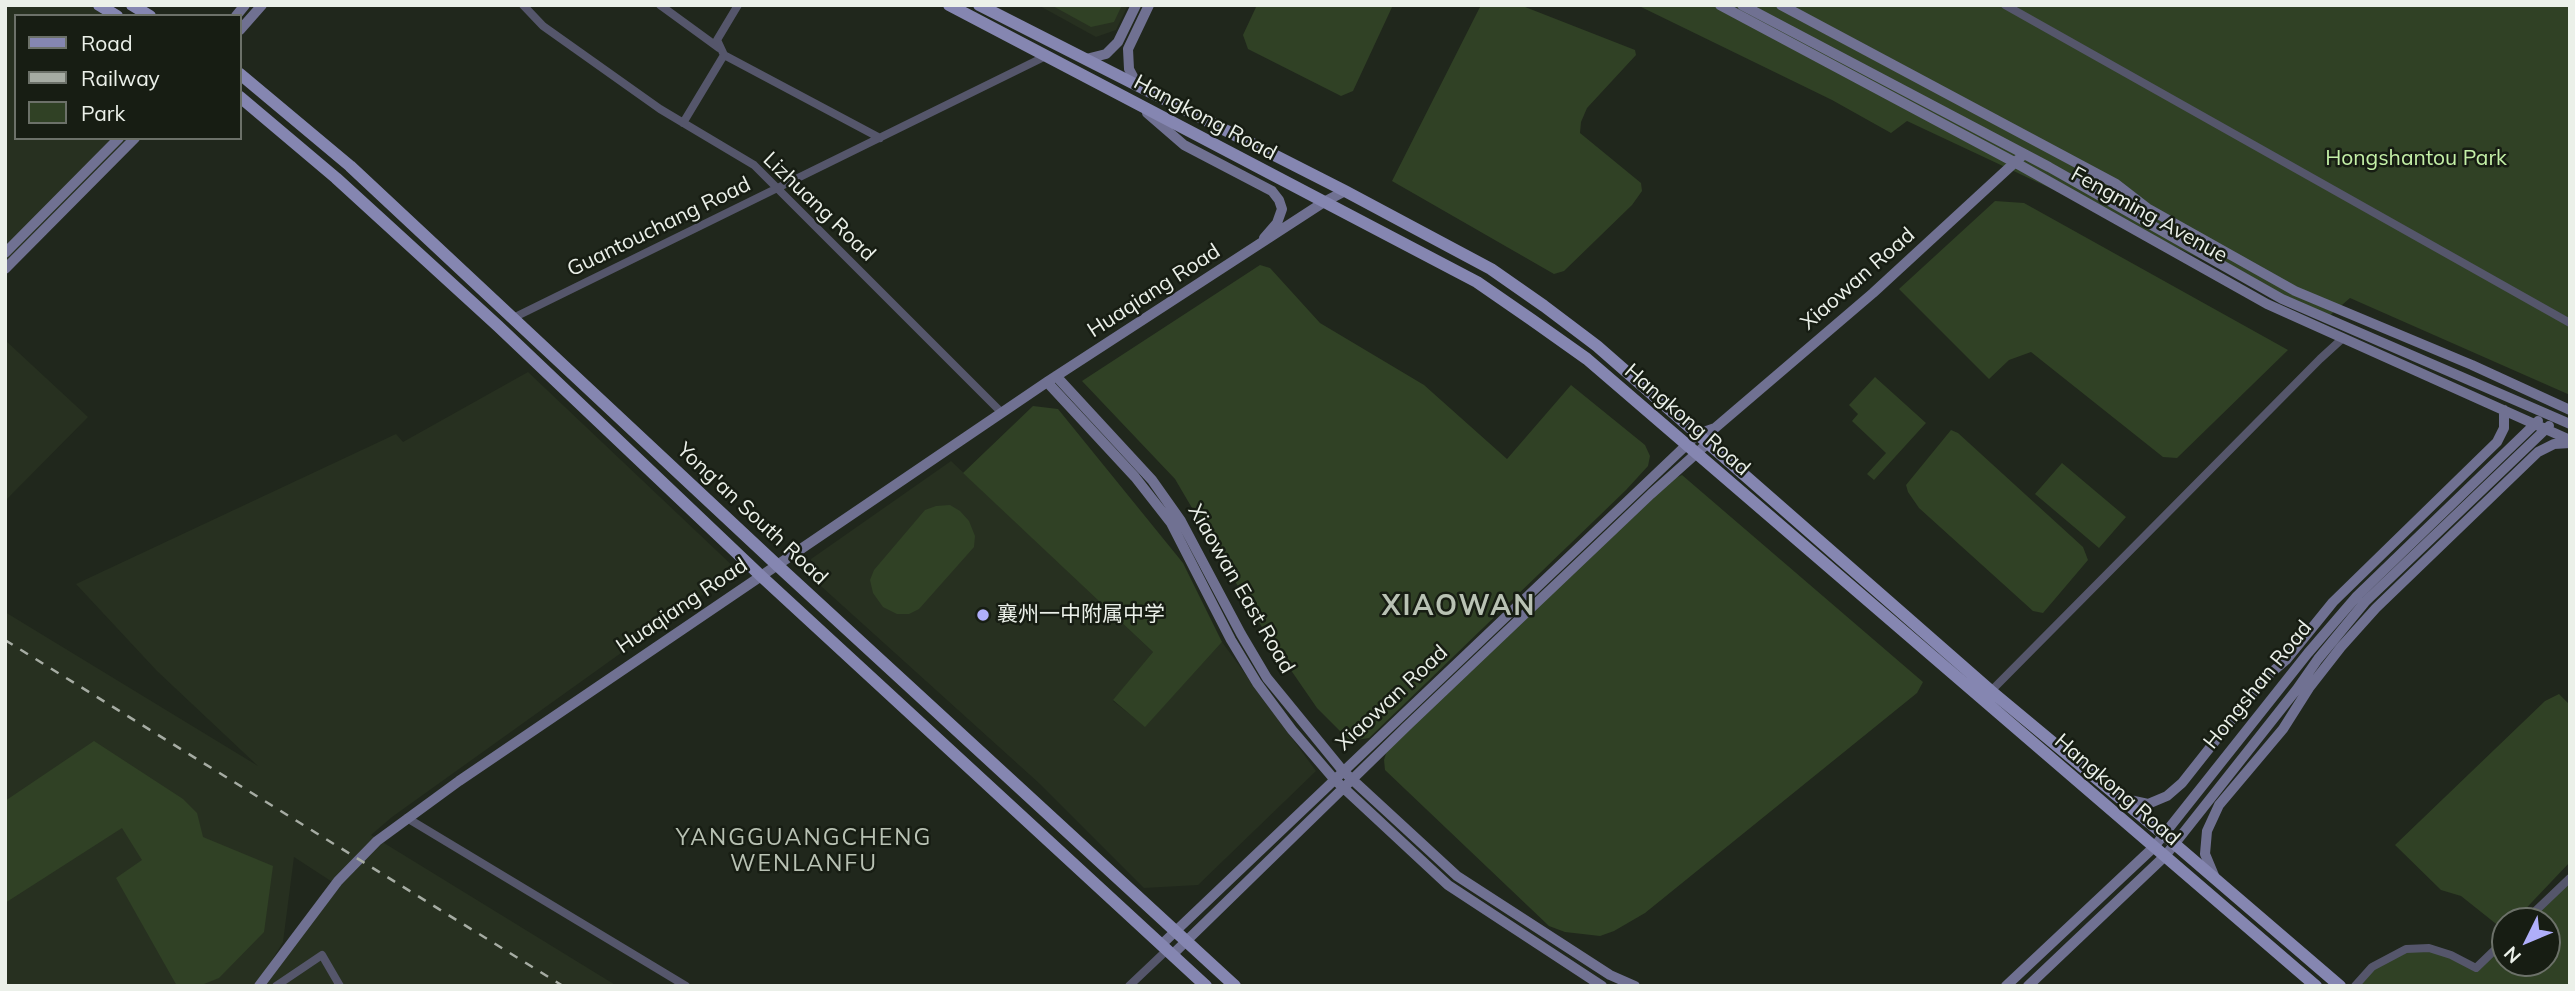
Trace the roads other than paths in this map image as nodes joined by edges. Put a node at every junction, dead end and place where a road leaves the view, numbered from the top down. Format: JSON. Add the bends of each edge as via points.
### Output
{"nodes":[{"id":1,"x":262,"y":5,"type":"edge"},
{"id":2,"x":523,"y":5,"type":"edge"},
{"id":3,"x":660,"y":5,"type":"edge"},
{"id":4,"x":738,"y":5,"type":"edge"},
{"id":5,"x":949,"y":5,"type":"edge"},
{"id":6,"x":979,"y":5,"type":"edge"},
{"id":7,"x":1136,"y":5,"type":"edge"},
{"id":8,"x":1149,"y":5,"type":"edge"},
{"id":9,"x":1720,"y":5,"type":"edge"},
{"id":10,"x":1742,"y":5,"type":"edge"},
{"id":11,"x":1782,"y":5,"type":"edge"},
{"id":12,"x":2005,"y":5,"type":"edge"},
{"id":13,"x":242,"y":28,"type":"edge"},
{"id":14,"x":723,"y":52,"type":"junction"},
{"id":15,"x":1045,"y":56,"type":"junction"},
{"id":16,"x":1086,"y":60,"type":"junction"},
{"id":17,"x":242,"y":76,"type":"edge"},
{"id":18,"x":1138,"y":86,"type":"junction"},
{"id":19,"x":242,"y":99,"type":"edge"},
{"id":20,"x":1137,"y":104,"type":"junction"},
{"id":21,"x":683,"y":123,"type":"junction"},
{"id":22,"x":880,"y":138,"type":"junction"},
{"id":23,"x":117,"y":140,"type":"edge"},
{"id":24,"x":133,"y":140,"type":"edge"},
{"id":25,"x":2024,"y":154,"type":"junction"},
{"id":26,"x":2016,"y":163,"type":"junction"},
{"id":27,"x":777,"y":189,"type":"junction"},
{"id":28,"x":1345,"y":191,"type":"junction"},
{"id":29,"x":1324,"y":202,"type":"junction"},
{"id":30,"x":1254,"y":249,"type":"junction"},
{"id":31,"x":5,"y":253,"type":"edge"},
{"id":32,"x":5,"y":269,"type":"edge"},
{"id":33,"x":513,"y":318,"type":"junction"},
{"id":34,"x":2570,"y":323,"type":"edge"},
{"id":35,"x":2343,"y":338,"type":"junction"},
{"id":36,"x":1052,"y":379,"type":"junction"},
{"id":37,"x":2504,"y":410,"type":"junction"},
{"id":38,"x":2570,"y":410,"type":"edge"},
{"id":39,"x":1002,"y":413,"type":"junction"},
{"id":40,"x":2551,"y":416,"type":"junction"},
{"id":41,"x":2570,"y":424,"type":"edge"},
{"id":42,"x":2534,"y":425,"type":"junction"},
{"id":43,"x":2545,"y":429,"type":"junction"},
{"id":44,"x":1703,"y":439,"type":"junction"},
{"id":45,"x":2570,"y":442,"type":"edge"},
{"id":46,"x":1692,"y":449,"type":"junction"},
{"id":47,"x":777,"y":565,"type":"junction"},
{"id":48,"x":761,"y":576,"type":"junction"},
{"id":49,"x":1991,"y":691,"type":"junction"},
{"id":50,"x":1338,"y":775,"type":"junction"},
{"id":51,"x":1348,"y":785,"type":"junction"},
{"id":52,"x":2120,"y":798,"type":"junction"},
{"id":53,"x":407,"y":818,"type":"junction"},
{"id":54,"x":2163,"y":834,"type":"junction"},
{"id":55,"x":2175,"y":844,"type":"junction"},
{"id":56,"x":2154,"y":846,"type":"junction"},
{"id":57,"x":2165,"y":856,"type":"junction"},
{"id":58,"x":2570,"y":878,"type":"edge"},
{"id":59,"x":2216,"y":880,"type":"junction"},
{"id":60,"x":2540,"y":907,"type":"edge"},
{"id":61,"x":1181,"y":937,"type":"junction"},
{"id":62,"x":1167,"y":950,"type":"junction"},
{"id":63,"x":2491,"y":954,"type":"edge"},
{"id":64,"x":259,"y":986,"type":"edge"},
{"id":65,"x":276,"y":986,"type":"edge"},
{"id":66,"x":340,"y":986,"type":"edge"},
{"id":67,"x":686,"y":986,"type":"edge"},
{"id":68,"x":1129,"y":986,"type":"edge"},
{"id":69,"x":1206,"y":986,"type":"edge"},
{"id":70,"x":1235,"y":986,"type":"edge"},
{"id":71,"x":1602,"y":986,"type":"edge"},
{"id":72,"x":1636,"y":986,"type":"edge"},
{"id":73,"x":2006,"y":986,"type":"edge"},
{"id":74,"x":2028,"y":986,"type":"edge"},
{"id":75,"x":2316,"y":986,"type":"edge"},
{"id":76,"x":2340,"y":986,"type":"edge"},
{"id":77,"x":2355,"y":986,"type":"edge"}],
"edges":[{"from":1,"to":13,"type":"street"},
{"from":2,"to":21,"type":"street","name":"Lizhuang Road","via":[[543,26]]},
{"from":3,"to":14,"type":"street"},
{"from":4,"to":14,"type":"street","via":[[717,40]]},
{"from":5,"to":15,"type":"main road","name":"Hangkong Road"},
{"from":6,"to":16,"type":"main road","name":"Hangkong Road"},
{"from":7,"to":16,"type":"street","via":[[1118,42],[1107,54]]},
{"from":8,"to":18,"type":"street","via":[[1128,49],[1129,69]]},
{"from":9,"to":26,"type":"street","name":"Fengming Avenue"},
{"from":10,"to":25,"type":"street","name":"Fengming Avenue"},
{"from":11,"to":38,"type":"street","via":[[2116,184],[2147,208],[2295,291]]},
{"from":12,"to":34,"type":"street"},
{"from":14,"to":21,"type":"street"},
{"from":14,"to":22,"type":"street"},
{"from":15,"to":20,"type":"main road","name":"Hangkong Road"},
{"from":15,"to":22,"type":"street","name":"Guantouchang Road"},
{"from":16,"to":18,"type":"main road","name":"Hangkong Road"},
{"from":17,"to":33,"type":"main road","name":"Yong'an South Road","via":[[350,166]]},
{"from":18,"to":28,"type":"main road","name":"Hangkong Road"},
{"from":19,"to":48,"type":"main road","name":"Yong'an South Road","via":[[376,215]]},
{"from":20,"to":29,"type":"main road","name":"Hangkong Road"},
{"from":20,"to":30,"type":"street","via":[[1184,145],[1272,191],[1282,209],[1278,223]]},
{"from":21,"to":27,"type":"street","name":"Lizhuang Road","via":[[754,165]]},
{"from":22,"to":27,"type":"street","name":"Guantouchang Road"},
{"from":23,"to":31,"type":"street"},
{"from":24,"to":32,"type":"street"},
{"from":25,"to":26,"type":"street","name":"Xiaowan Road"},
{"from":25,"to":40,"type":"street","name":"Fengming Avenue","via":[[2282,299]]},
{"from":26,"to":35,"type":"street","name":"Fengming Avenue","via":[[2267,304]]},
{"from":26,"to":44,"type":"street","name":"Xiaowan Road"},
{"from":27,"to":33,"type":"street","name":"Guantouchang Road"},
{"from":27,"to":39,"type":"street","name":"Lizhuang Road"},
{"from":28,"to":29,"type":"street","name":"Huaqiang Road"},
{"from":28,"to":44,"type":"main road","name":"Hangkong Road","via":[[1491,269],[1597,346]]},
{"from":29,"to":30,"type":"street","name":"Huaqiang Road"},
{"from":29,"to":46,"type":"main road","name":"Hangkong Road","via":[[1477,282],[1587,359]]},
{"from":30,"to":36,"type":"street","name":"Huaqiang Road"},
{"from":33,"to":47,"type":"main road","name":"Yong'an South Road"},
{"from":35,"to":37,"type":"street","name":"Fengming Avenue"},
{"from":35,"to":49,"type":"street"},
{"from":36,"to":39,"type":"street","name":"Huaqiang Road"},
{"from":36,"to":50,"type":"street","name":"Xiaowan East Road","via":[[1159,491],[1181,521],[1267,678]]},
{"from":37,"to":42,"type":"street","name":"Fengming Avenue"},
{"from":37,"to":52,"type":"street","via":[[2504,428],[2497,442],[2333,602],[2286,660],[2264,678],[2182,783],[2148,804]]},
{"from":39,"to":47,"type":"street","name":"Huaqiang Road"},
{"from":40,"to":41,"type":"street","name":"Fengming Avenue"},
{"from":40,"to":42,"type":"street","name":"Hongshan Road"},
{"from":40,"to":43,"type":"street","name":"Hongshan Road"},
{"from":42,"to":43,"type":"street","name":"Fengming Avenue"},
{"from":42,"to":54,"type":"street","name":"Hongshan Road","via":[[2357,596]]},
{"from":43,"to":45,"type":"street","name":"Fengming Avenue"},
{"from":43,"to":55,"type":"street","name":"Hongshan Road","via":[[2365,602]]},
{"from":44,"to":46,"type":"street","name":"Xiaowan Road"},
{"from":44,"to":49,"type":"main road","name":"Hangkong Road"},
{"from":45,"to":59,"type":"street","via":[[2538,452],[2341,647],[2283,729],[2220,805],[2207,831],[2205,854]]},
{"from":46,"to":50,"type":"street","name":"Xiaowan Road"},
{"from":46,"to":51,"type":"street","name":"Xiaowan Road","via":[[1632,513]]},
{"from":46,"to":56,"type":"main road","name":"Hangkong Road"},
{"from":47,"to":48,"type":"street","name":"Huaqiang Road"},
{"from":47,"to":61,"type":"main road","name":"Yong'an South Road"},
{"from":48,"to":53,"type":"street","name":"Huaqiang Road"},
{"from":48,"to":62,"type":"main road","name":"Yong'an South Road"},
{"from":49,"to":52,"type":"main road","name":"Hangkong Road"},
{"from":50,"to":51,"type":"street","name":"Xiaowan East Road"},
{"from":50,"to":61,"type":"street","name":"Xiaowan Road"},
{"from":51,"to":61,"type":"street","name":"Xiaowan Road"},
{"from":51,"to":71,"type":"street","name":"Xiaowan East Road","via":[[1448,885]]},
{"from":51,"to":72,"type":"street","name":"Xiaowan East Road","via":[[1457,876],[1611,975]]},
{"from":52,"to":54,"type":"main road","name":"Hangkong Road"},
{"from":53,"to":64,"type":"street","name":"Huaqiang Road","via":[[338,881]]},
{"from":53,"to":67,"type":"street"},
{"from":54,"to":55,"type":"main road","name":"Hangkong Road"},
{"from":54,"to":56,"type":"street","name":"Hongshan Road"},
{"from":55,"to":57,"type":"street","name":"Hongshan Road"},
{"from":55,"to":59,"type":"main road","name":"Hangkong Road"},
{"from":56,"to":57,"type":"main road","name":"Hangkong Road"},
{"from":56,"to":73,"type":"street","name":"Hongshan Road"},
{"from":57,"to":74,"type":"street","name":"Hongshan Road"},
{"from":57,"to":75,"type":"main road","name":"Hangkong Road"},
{"from":58,"to":60,"type":"street"},
{"from":59,"to":76,"type":"main road","name":"Hangkong Road"},
{"from":61,"to":62,"type":"street","name":"Xiaowan Road"},
{"from":61,"to":70,"type":"main road","name":"Yong'an South Road"},
{"from":62,"to":68,"type":"street"},
{"from":62,"to":69,"type":"main road","name":"Yong'an South Road"},
{"from":63,"to":77,"type":"street","via":[[2476,968],[2430,948],[2406,949],[2372,967]]},
{"from":65,"to":66,"type":"street","via":[[322,955]]}]}
